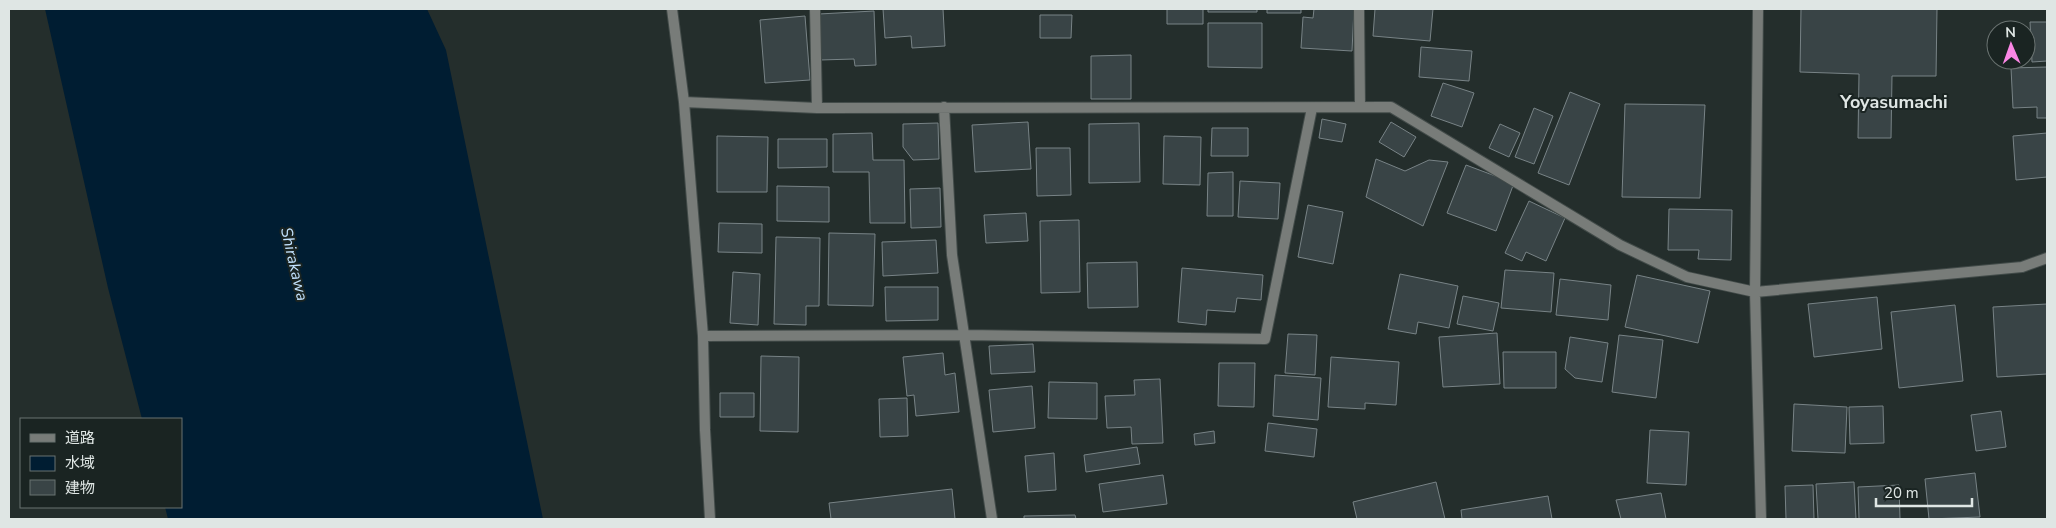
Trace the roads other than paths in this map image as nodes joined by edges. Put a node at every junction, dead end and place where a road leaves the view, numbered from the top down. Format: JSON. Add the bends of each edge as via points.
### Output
{"nodes":[{"id":1,"x":672,"y":9,"type":"edge"},
{"id":2,"x":815,"y":9,"type":"edge"},
{"id":3,"x":1359,"y":9,"type":"edge"},
{"id":4,"x":1758,"y":9,"type":"edge"},
{"id":5,"x":684,"y":102,"type":"junction"},
{"id":6,"x":944,"y":106,"type":"junction"},
{"id":7,"x":1360,"y":107,"type":"junction"},
{"id":8,"x":817,"y":108,"type":"junction"},
{"id":9,"x":1312,"y":108,"type":"junction"},
{"id":10,"x":2047,"y":258,"type":"edge"},
{"id":11,"x":1755,"y":292,"type":"junction"},
{"id":12,"x":964,"y":335,"type":"junction"},
{"id":13,"x":704,"y":336,"type":"junction"},
{"id":14,"x":710,"y":519,"type":"edge"},
{"id":15,"x":992,"y":519,"type":"edge"},
{"id":16,"x":1761,"y":519,"type":"edge"}],
"edges":[{"from":1,"to":5,"type":"street"},
{"from":2,"to":8,"type":"street"},
{"from":3,"to":7,"type":"street"},
{"from":4,"to":11,"type":"street"},
{"from":5,"to":8,"type":"street"},
{"from":5,"to":13,"type":"street"},
{"from":6,"to":8,"type":"street"},
{"from":6,"to":9,"type":"street"},
{"from":6,"to":12,"type":"street","via":[[952,255]]},
{"from":7,"to":9,"type":"street"},
{"from":7,"to":11,"type":"street","via":[[1390,107],[1620,245],[1687,277]]},
{"from":9,"to":12,"type":"street","via":[[1265,339]]},
{"from":10,"to":11,"type":"street","via":[[2022,267]]},
{"from":11,"to":16,"type":"street"},
{"from":12,"to":13,"type":"street"},
{"from":12,"to":15,"type":"street"},
{"from":13,"to":14,"type":"street"}]}
